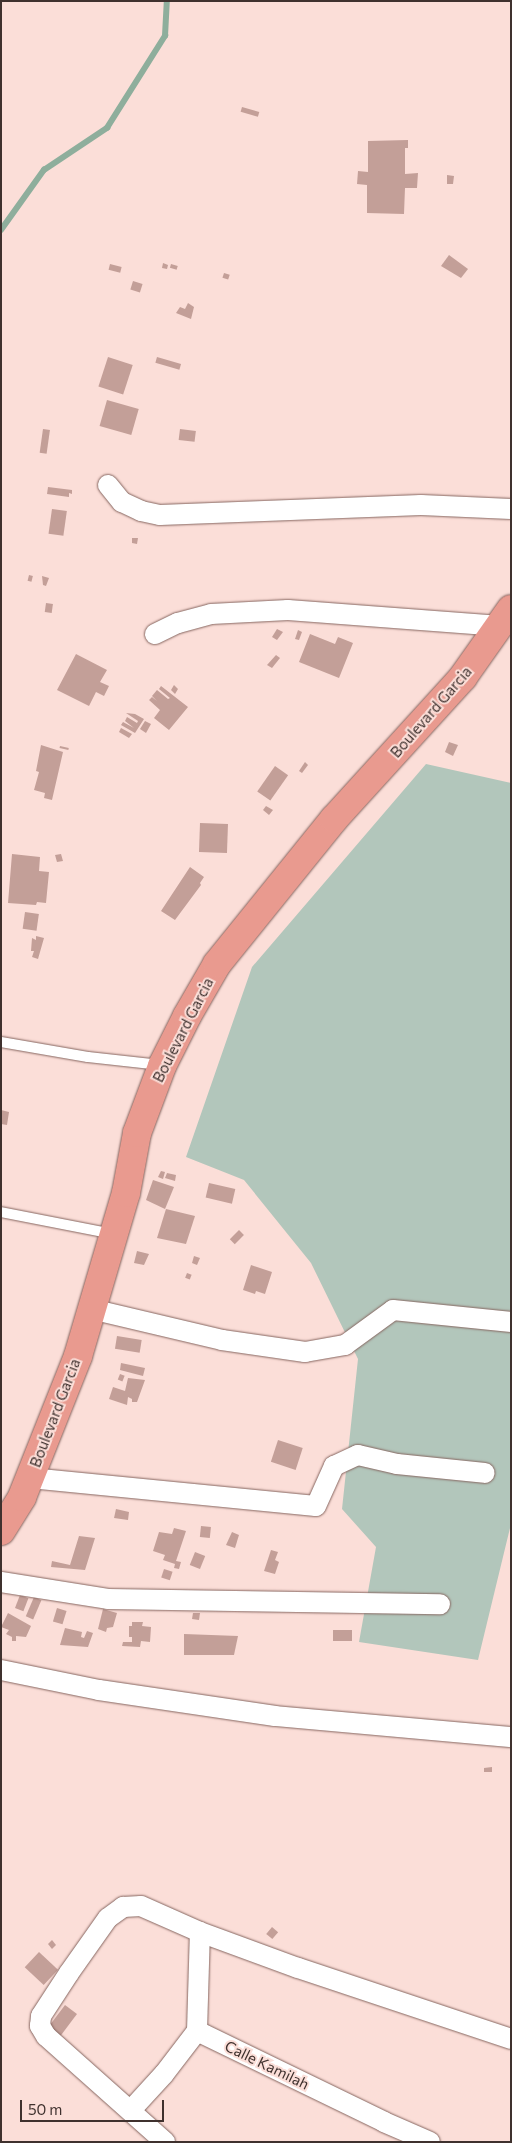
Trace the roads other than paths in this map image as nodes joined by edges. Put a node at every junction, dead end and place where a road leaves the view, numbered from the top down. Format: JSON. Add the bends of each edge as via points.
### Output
{"nodes":[{"id":1,"x":108,"y":484,"type":"dead end"},
{"id":2,"x":511,"y":509,"type":"edge"},
{"id":3,"x":506,"y":618,"type":"edge"},
{"id":4,"x":155,"y":634,"type":"dead end"},
{"id":5,"x":1,"y":1042,"type":"edge"},
{"id":6,"x":162,"y":1066,"type":"junction"},
{"id":7,"x":1,"y":1212,"type":"edge"},
{"id":8,"x":114,"y":1234,"type":"junction"},
{"id":9,"x":91,"y":1309,"type":"junction"},
{"id":10,"x":511,"y":1322,"type":"edge"},
{"id":11,"x":485,"y":1474,"type":"dead end"},
{"id":12,"x":30,"y":1478,"type":"junction"},
{"id":13,"x":1,"y":1531,"type":"edge"},
{"id":14,"x":1,"y":1582,"type":"edge"},
{"id":15,"x":440,"y":1604,"type":"dead end"},
{"id":16,"x":1,"y":1670,"type":"edge"},
{"id":17,"x":511,"y":1736,"type":"edge"},
{"id":18,"x":200,"y":1932,"type":"junction"},
{"id":19,"x":198,"y":2031,"type":"junction"},
{"id":20,"x":511,"y":2039,"type":"edge"},
{"id":21,"x":131,"y":2110,"type":"junction"},
{"id":22,"x":165,"y":2142,"type":"edge"},
{"id":23,"x":430,"y":2142,"type":"edge"}],
"edges":[{"from":1,"to":2,"type":"street","via":[[122,502],[160,515],[421,505]]},
{"from":3,"to":4,"type":"street","via":[[288,610],[212,614],[178,622]]},
{"from":3,"to":6,"type":"main road","name":"Boulevard Garcia","via":[[463,677],[334,820],[217,964]]},
{"from":5,"to":6,"type":"lane"},
{"from":6,"to":8,"type":"main road","name":"Boulevard Garcia","via":[[137,1133],[126,1193]]},
{"from":7,"to":8,"type":"lane"},
{"from":8,"to":9,"type":"main road","name":"Boulevard Garcia"},
{"from":9,"to":10,"type":"street","via":[[222,1340],[305,1352],[345,1345],[393,1310]]},
{"from":9,"to":12,"type":"main road","name":"Boulevard Garcia","via":[[78,1356]]},
{"from":11,"to":12,"type":"street","via":[[397,1464],[358,1455],[334,1466],[316,1506]]},
{"from":12,"to":13,"type":"main road","name":"Boulevard Garcia"},
{"from":14,"to":15,"type":"street","via":[[108,1599]]},
{"from":16,"to":17,"type":"street","via":[[99,1690],[275,1716]]},
{"from":18,"to":19,"type":"street"},
{"from":18,"to":20,"type":"street"},
{"from":18,"to":21,"type":"street","via":[[141,1906],[123,1908],[108,1918],[41,2016],[40,2026],[46,2036]]},
{"from":19,"to":21,"type":"street"},
{"from":19,"to":23,"type":"street","name":"Calle Kamilah"},
{"from":21,"to":22,"type":"street"}]}
